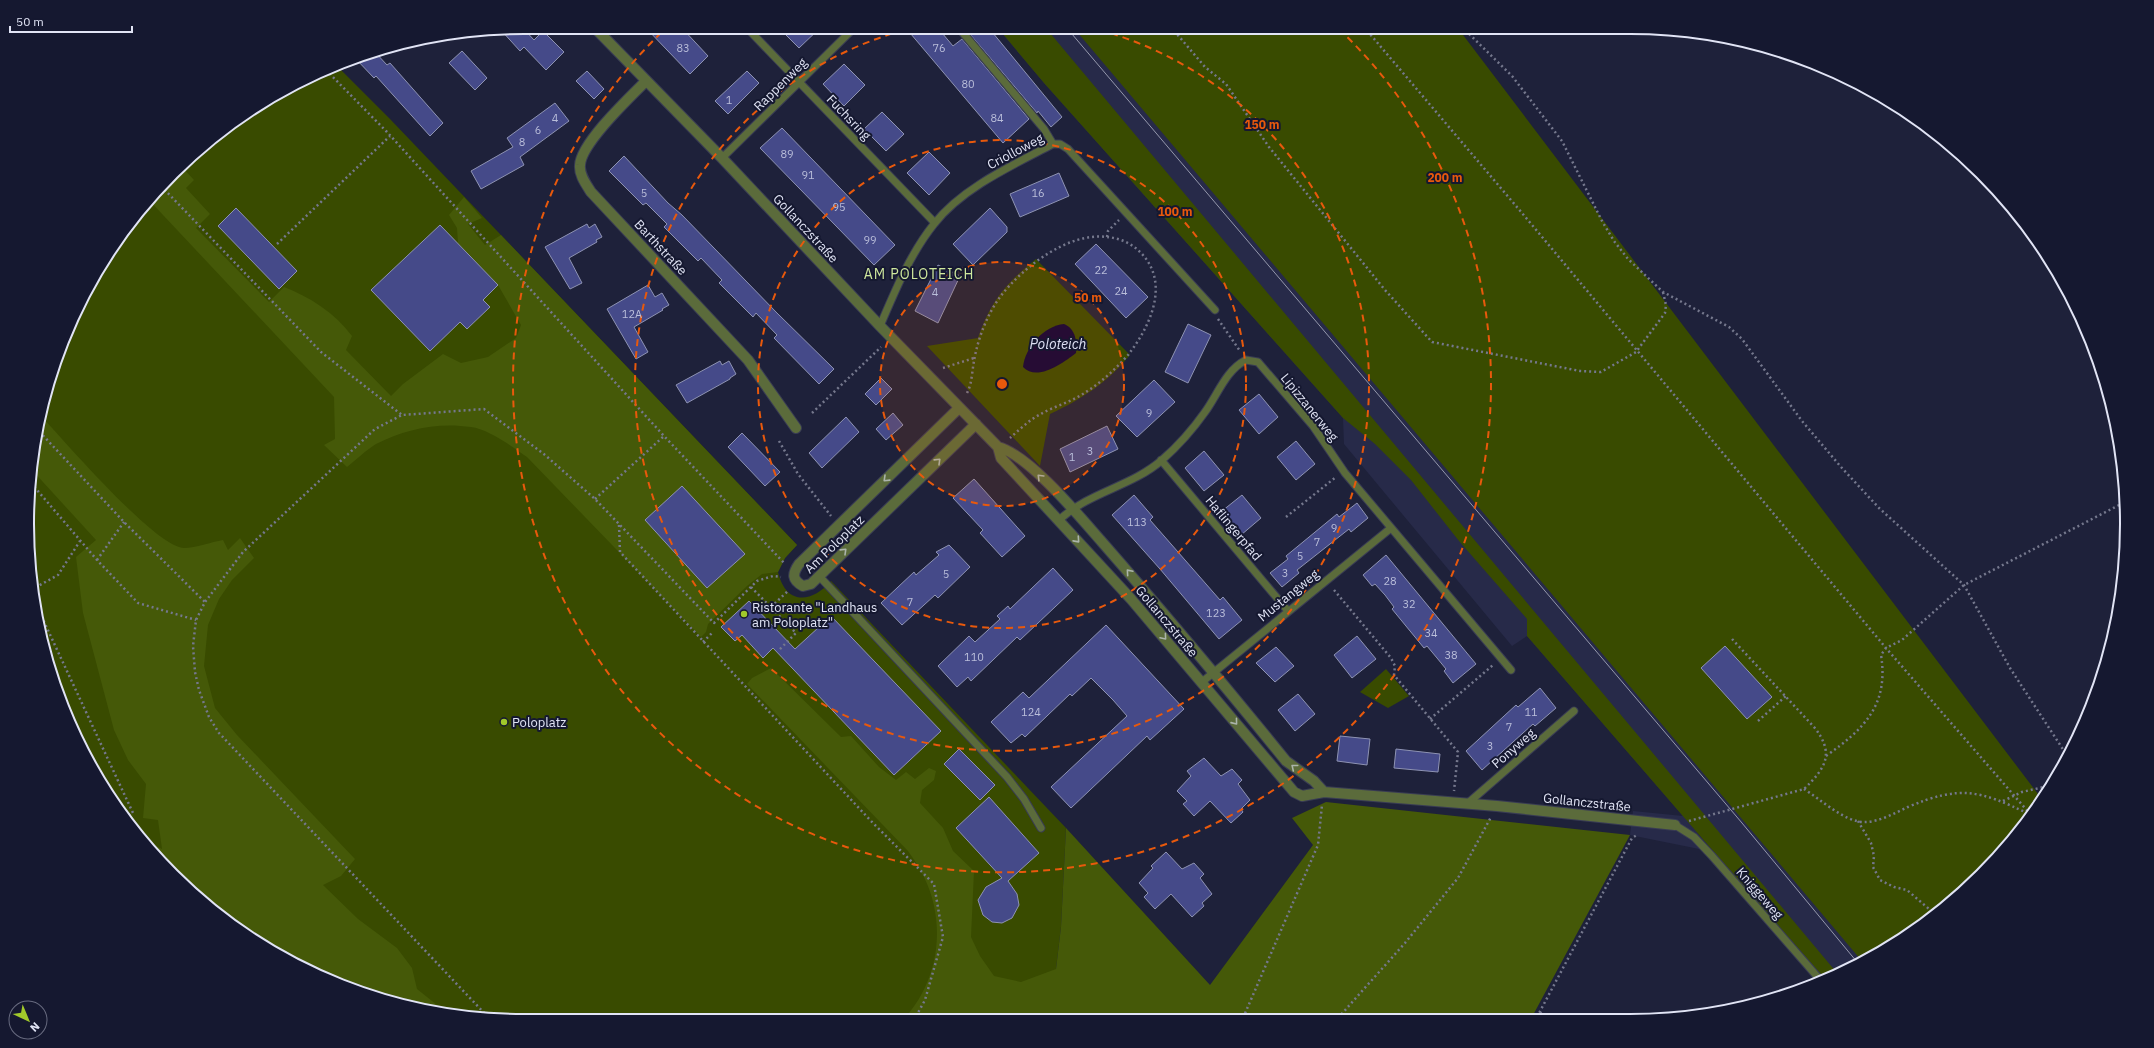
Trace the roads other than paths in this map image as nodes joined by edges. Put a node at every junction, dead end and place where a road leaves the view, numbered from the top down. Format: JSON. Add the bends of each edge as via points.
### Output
{"nodes":[{"id":1,"x":601,"y":34,"type":"edge"},
{"id":2,"x":753,"y":34,"type":"edge"},
{"id":3,"x":848,"y":34,"type":"edge"},
{"id":4,"x":964,"y":34,"type":"edge"},
{"id":5,"x":646,"y":81,"type":"junction"},
{"id":6,"x":798,"y":82,"type":"junction"},
{"id":7,"x":1052,"y":144,"type":"junction"},
{"id":8,"x":722,"y":158,"type":"junction"},
{"id":9,"x":935,"y":224,"type":"junction"},
{"id":10,"x":1215,"y":310,"type":"road end"},
{"id":11,"x":880,"y":326,"type":"junction"},
{"id":12,"x":959,"y":408,"type":"junction"},
{"id":13,"x":976,"y":424,"type":"junction"},
{"id":14,"x":796,"y":428,"type":"dead end"},
{"id":15,"x":998,"y":447,"type":"junction"},
{"id":16,"x":1161,"y":460,"type":"junction"},
{"id":17,"x":1072,"y":508,"type":"junction"},
{"id":18,"x":1059,"y":520,"type":"junction"},
{"id":19,"x":1391,"y":528,"type":"junction"},
{"id":20,"x":819,"y":576,"type":"junction"},
{"id":21,"x":1288,"y":611,"type":"junction"},
{"id":22,"x":1511,"y":670,"type":"dead end"},
{"id":23,"x":1213,"y":672,"type":"junction"},
{"id":24,"x":1202,"y":682,"type":"junction"},
{"id":25,"x":1574,"y":710,"type":"dead end"},
{"id":26,"x":1324,"y":792,"type":"junction"},
{"id":27,"x":1467,"y":804,"type":"junction"},
{"id":28,"x":1675,"y":825,"type":"joint"},
{"id":29,"x":1041,"y":828,"type":"dead end"},
{"id":30,"x":1818,"y":977,"type":"edge"}],
"edges":[{"from":1,"to":5,"type":"street","name":"Gollanczstraße"},
{"from":2,"to":6,"type":"lane","name":"Fuchsring"},
{"from":3,"to":6,"type":"lane","name":"Rappenweg"},
{"from":4,"to":7,"type":"lane","via":[[1044,129]]},
{"from":5,"to":8,"type":"street","name":"Gollanczstraße"},
{"from":5,"to":14,"type":"street","name":"Barthstraße","via":[[594,138],[580,163],[582,176],[591,192],[748,360]]},
{"from":6,"to":8,"type":"lane","name":"Rappenweg"},
{"from":6,"to":9,"type":"lane","name":"Fuchsring"},
{"from":7,"to":9,"type":"lane","name":"Criolloweg","via":[[1002,170],[973,189]]},
{"from":7,"to":10,"type":"lane","name":"Criolloweg","via":[[1060,144],[1068,149]]},
{"from":8,"to":11,"type":"street","name":"Gollanczstraße"},
{"from":9,"to":11,"type":"lane","name":"Criolloweg","via":[[904,273]]},
{"from":11,"to":12,"type":"street","name":"Gollanczstraße"},
{"from":12,"to":13,"type":"street","name":"Gollanczstraße"},
{"from":12,"to":20,"type":"street","name":"Am Poloplatz","one_way":true,"via":[[799,564],[793,578],[796,583],[803,586],[811,584]]},
{"from":13,"to":15,"type":"street","name":"Gollanczstraße"},
{"from":20,"to":13,"type":"street","name":"Am Poloplatz","one_way":true},
{"from":17,"to":15,"type":"street","name":"Gollanczstraße","one_way":true,"via":[[1025,461],[1009,450]]},
{"from":15,"to":18,"type":"street","name":"Gollanczstraße","via":[[1001,458]]},
{"from":16,"to":17,"type":"lane","via":[[1139,476],[1088,498]]},
{"from":16,"to":19,"type":"lane","name":"Lipizzanerweg","via":[[1206,411],[1232,369],[1246,360],[1258,362],[1298,408],[1344,471]]},
{"from":16,"to":21,"type":"lane","name":"Haflingerpfad"},
{"from":17,"to":18,"type":"lane"},
{"from":23,"to":17,"type":"street","name":"Gollanczstraße","one_way":true},
{"from":18,"to":24,"type":"street","name":"Gollanczstraße","one_way":true},
{"from":19,"to":21,"type":"lane","name":"Mustangweg"},
{"from":19,"to":22,"type":"lane","name":"Lipizzanerweg"},
{"from":20,"to":29,"type":"lane","via":[[1007,777]]},
{"from":21,"to":23,"type":"lane","name":"Mustangweg"},
{"from":23,"to":24,"type":"lane","name":"Mustangweg"},
{"from":26,"to":23,"type":"street","name":"Gollanczstraße","one_way":true,"via":[[1314,781],[1286,761]]},
{"from":24,"to":26,"type":"street","name":"Gollanczstraße","one_way":true,"via":[[1294,792],[1302,796]]},
{"from":25,"to":27,"type":"lane","name":"Ponyweg"},
{"from":26,"to":27,"type":"street","name":"Gollanczstraße"},
{"from":27,"to":28,"type":"street","name":"Gollanczstraße"},
{"from":28,"to":30,"type":"lane","name":"Kniggeweg","via":[[1694,837],[1712,856]]}]}
